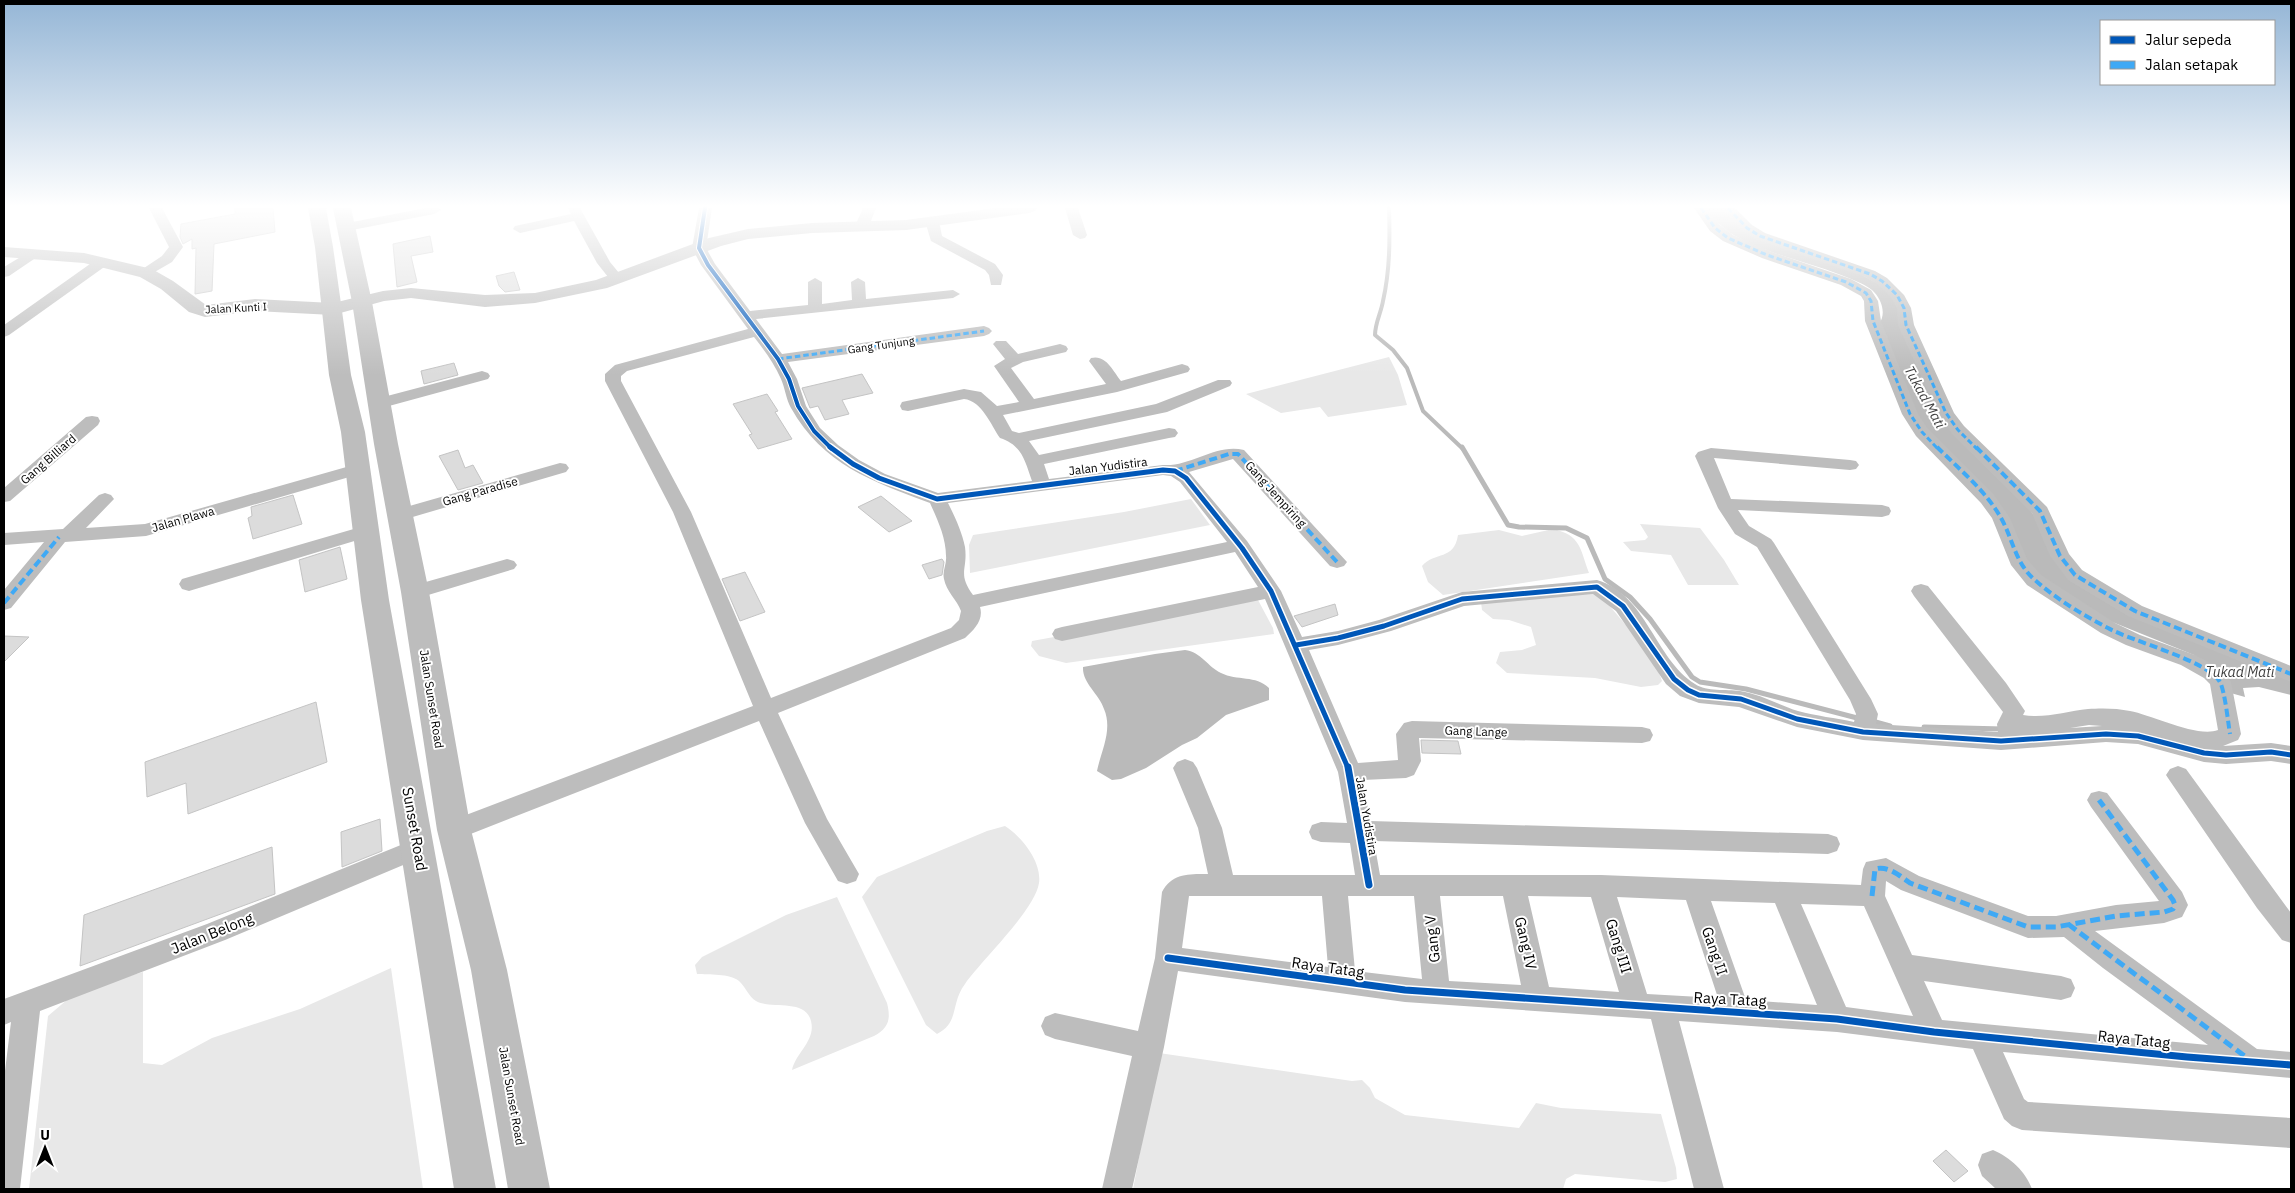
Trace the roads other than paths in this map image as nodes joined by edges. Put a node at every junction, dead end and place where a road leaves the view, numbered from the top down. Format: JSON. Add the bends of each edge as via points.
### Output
{"nodes":[{"id":1,"x":18,"y":264,"type":"edge"},
{"id":2,"x":100,"y":264,"type":"edge"},
{"id":3,"x":109,"y":264,"type":"edge"},
{"id":4,"x":160,"y":264,"type":"edge"},
{"id":5,"x":325,"y":264,"type":"edge"},
{"id":6,"x":354,"y":264,"type":"edge"},
{"id":7,"x":605,"y":264,"type":"edge"},
{"id":8,"x":658,"y":264,"type":"edge"},
{"id":9,"x":709,"y":264,"type":"edge"},
{"id":10,"x":984,"y":264,"type":"edge"},
{"id":11,"x":1796,"y":264,"type":"edge"},
{"id":12,"x":1840,"y":264,"type":"edge"},
{"id":13,"x":4,"y":273,"type":"edge"},
{"id":14,"x":146,"y":273,"type":"junction"},
{"id":15,"x":617,"y":279,"type":"junction"},
{"id":16,"x":814,"y":282,"type":"dead end"},
{"id":17,"x":858,"y":282,"type":"dead end"},
{"id":18,"x":996,"y":282,"type":"dead end"},
{"id":19,"x":953,"y":294,"type":"dead end"},
{"id":20,"x":362,"y":302,"type":"junction"},
{"id":21,"x":859,"y":303,"type":"junction"},
{"id":22,"x":815,"y":308,"type":"junction"},
{"id":23,"x":332,"y":309,"type":"junction"},
{"id":24,"x":752,"y":323,"type":"junction"},
{"id":25,"x":984,"y":331,"type":"dead end"},
{"id":26,"x":4,"y":332,"type":"edge"},
{"id":27,"x":1001,"y":344,"type":"dead end"},
{"id":28,"x":1060,"y":349,"type":"dead end"},
{"id":29,"x":778,"y":359,"type":"junction"},
{"id":30,"x":1015,"y":361,"type":"junction"},
{"id":31,"x":1097,"y":361,"type":"dead end"},
{"id":32,"x":1182,"y":369,"type":"dead end"},
{"id":33,"x":482,"y":376,"type":"dead end"},
{"id":34,"x":1224,"y":383,"type":"dead end"},
{"id":35,"x":1117,"y":387,"type":"junction"},
{"id":36,"x":378,"y":404,"type":"junction"},
{"id":37,"x":1029,"y":404,"type":"junction"},
{"id":38,"x":908,"y":406,"type":"dead end"},
{"id":39,"x":993,"y":412,"type":"junction"},
{"id":40,"x":92,"y":421,"type":"dead end"},
{"id":41,"x":1169,"y":433,"type":"dead end"},
{"id":42,"x":1018,"y":438,"type":"junction"},
{"id":43,"x":1034,"y":461,"type":"junction"},
{"id":44,"x":1850,"y":465,"type":"dead end"},
{"id":45,"x":560,"y":468,"type":"dead end"},
{"id":46,"x":357,"y":469,"type":"junction"},
{"id":47,"x":1176,"y":471,"type":"junction"},
{"id":48,"x":1042,"y":485,"type":"junction"},
{"id":49,"x":4,"y":497,"type":"edge"},
{"id":50,"x":936,"y":498,"type":"junction"},
{"id":51,"x":105,"y":500,"type":"dead end"},
{"id":52,"x":1724,"y":504,"type":"junction"},
{"id":53,"x":1882,"y":511,"type":"dead end"},
{"id":54,"x":399,"y":515,"type":"junction"},
{"id":55,"x":364,"y":532,"type":"junction"},
{"id":56,"x":63,"y":536,"type":"junction"},
{"id":57,"x":4,"y":539,"type":"edge"},
{"id":58,"x":1240,"y":545,"type":"junction"},
{"id":59,"x":1337,"y":562,"type":"dead end"},
{"id":60,"x":508,"y":565,"type":"dead end"},
{"id":61,"x":189,"y":584,"type":"dead end"},
{"id":62,"x":1271,"y":591,"type":"junction"},
{"id":63,"x":1921,"y":591,"type":"dead end"},
{"id":64,"x":415,"y":592,"type":"junction"},
{"id":65,"x":4,"y":603,"type":"edge"},
{"id":66,"x":969,"y":603,"type":"junction"},
{"id":67,"x":1062,"y":634,"type":"dead end"},
{"id":68,"x":1296,"y":645,"type":"junction"},
{"id":69,"x":2291,"y":674,"type":"edge"},
{"id":70,"x":765,"y":709,"type":"junction"},
{"id":71,"x":1865,"y":724,"type":"junction"},
{"id":72,"x":2007,"y":730,"type":"junction"},
{"id":73,"x":1642,"y":736,"type":"dead end"},
{"id":74,"x":2291,"y":755,"type":"edge"},
{"id":75,"x":1185,"y":768,"type":"dead end"},
{"id":76,"x":1350,"y":772,"type":"junction"},
{"id":77,"x":2178,"y":775,"type":"dead end"},
{"id":78,"x":2099,"y":800,"type":"dead end"},
{"id":79,"x":454,"y":830,"type":"junction"},
{"id":80,"x":1321,"y":832,"type":"dead end"},
{"id":81,"x":1361,"y":832,"type":"junction"},
{"id":82,"x":1828,"y":844,"type":"dead end"},
{"id":83,"x":418,"y":848,"type":"junction"},
{"id":84,"x":847,"y":874,"type":"dead end"},
{"id":85,"x":1223,"y":884,"type":"junction"},
{"id":86,"x":1334,"y":885,"type":"junction"},
{"id":87,"x":1368,"y":885,"type":"junction"},
{"id":88,"x":1426,"y":885,"type":"junction"},
{"id":89,"x":1513,"y":886,"type":"junction"},
{"id":90,"x":1601,"y":886,"type":"junction"},
{"id":91,"x":1695,"y":890,"type":"junction"},
{"id":92,"x":1783,"y":892,"type":"junction"},
{"id":93,"x":1872,"y":896,"type":"junction"},
{"id":94,"x":2068,"y":924,"type":"junction"},
{"id":95,"x":2291,"y":932,"type":"edge"},
{"id":96,"x":1168,"y":958,"type":"junction"},
{"id":97,"x":1904,"y":966,"type":"junction"},
{"id":98,"x":1342,"y":981,"type":"junction"},
{"id":99,"x":2061,"y":988,"type":"dead end"},
{"id":100,"x":1437,"y":992,"type":"junction"},
{"id":101,"x":1538,"y":1000,"type":"junction"},
{"id":102,"x":1649,"y":1007,"type":"junction"},
{"id":103,"x":15,"y":1008,"type":"edge"},
{"id":104,"x":1736,"y":1012,"type":"junction"},
{"id":105,"x":1837,"y":1019,"type":"junction"},
{"id":106,"x":1055,"y":1026,"type":"dead end"},
{"id":107,"x":1934,"y":1032,"type":"junction"},
{"id":108,"x":1982,"y":1037,"type":"junction"},
{"id":109,"x":1150,"y":1047,"type":"junction"},
{"id":110,"x":2252,"y":1062,"type":"junction"},
{"id":111,"x":2291,"y":1064,"type":"edge"},
{"id":112,"x":2291,"y":1134,"type":"edge"},
{"id":113,"x":1993,"y":1165,"type":"dead end"},
{"id":114,"x":5,"y":1189,"type":"edge"},
{"id":115,"x":475,"y":1189,"type":"edge"},
{"id":116,"x":529,"y":1189,"type":"edge"},
{"id":117,"x":1117,"y":1189,"type":"edge"},
{"id":118,"x":1709,"y":1189,"type":"edge"},
{"id":119,"x":2017,"y":1189,"type":"edge"}],
"edges":[{"from":1,"to":13,"type":"street"},
{"from":2,"to":26,"type":"street"},
{"from":3,"to":14,"type":"street","name":"Jalan Kunti I"},
{"from":4,"to":14,"type":"street"},
{"from":5,"to":23,"type":"highway"},
{"from":6,"to":20,"type":"highway","name":"Jalan Sunset Road"},
{"from":7,"to":15,"type":"street"},
{"from":8,"to":15,"type":"street","name":"Jalan Kunti I"},
{"from":9,"to":24,"type":"street","name":"Jalan Yudistira"},
{"from":10,"to":18,"type":"street","via":[[996,275]]},
{"from":11,"to":72,"type":"street","via":[[1866,293],[1871,301],[1873,321],[1910,414],[1922,432],[1988,499],[2001,518],[2018,561],[2034,580],[2108,628],[2212,673],[2220,682],[2230,734],[2213,741],[2174,734],[2129,719],[2089,716]]},
{"from":12,"to":69,"type":"street","via":[[1870,274],[1897,295],[1904,308],[1906,325],[1946,413],[1958,430],[2040,511],[2060,556],[2075,575],[2135,610]]},
{"from":14,"to":23,"type":"street","name":"Jalan Kunti I","via":[[200,310],[255,306]]},
{"from":15,"to":20,"type":"street","name":"Jalan Kunti I","via":[[569,292],[509,301],[411,293]]},
{"from":16,"to":22,"type":"street"},
{"from":17,"to":21,"type":"street"},
{"from":19,"to":21,"type":"street"},
{"from":20,"to":23,"type":"street","name":"Jalan Kunti I"},
{"from":20,"to":36,"type":"highway","name":"Jalan Sunset Road"},
{"from":21,"to":22,"type":"street"},
{"from":22,"to":24,"type":"street"},
{"from":23,"to":46,"type":"highway"},
{"from":24,"to":29,"type":"street","name":"Jalan Yudistira"},
{"from":24,"to":70,"type":"street","via":[[621,368],[612,376],[682,512]]},
{"from":25,"to":29,"type":"street","name":"Gang Tunjung"},
{"from":27,"to":30,"type":"street"},
{"from":28,"to":30,"type":"street"},
{"from":29,"to":50,"type":"street","name":"Jalan Yudistira","via":[[798,406],[814,431],[832,449],[879,478]]},
{"from":30,"to":37,"type":"street","via":[[1002,366]]},
{"from":31,"to":35,"type":"street"},
{"from":32,"to":35,"type":"street"},
{"from":33,"to":36,"type":"street"},
{"from":34,"to":42,"type":"street","via":[[1161,408]]},
{"from":35,"to":37,"type":"street"},
{"from":36,"to":54,"type":"highway","name":"Jalan Sunset Road"},
{"from":37,"to":39,"type":"street"},
{"from":38,"to":39,"type":"street","via":[[972,393]]},
{"from":39,"to":42,"type":"street","via":[[1006,434]]},
{"from":40,"to":49,"type":"street","name":"Gang Billiard"},
{"from":41,"to":43,"type":"street"},
{"from":42,"to":43,"type":"street"},
{"from":43,"to":48,"type":"street"},
{"from":44,"to":52,"type":"street","via":[[1711,453],[1704,456]]},
{"from":45,"to":54,"type":"street","name":"Gang Paradise"},
{"from":46,"to":55,"type":"highway","name":"Sunset Road"},
{"from":46,"to":56,"type":"street","name":"Jalan Plawa","via":[[153,528]]},
{"from":47,"to":48,"type":"street","name":"Jalan Yudistira","via":[[1139,472]]},
{"from":47,"to":58,"type":"street","name":"Jalan Yudistira","via":[[1186,478]]},
{"from":47,"to":59,"type":"street","name":"Gang Jempiring","via":[[1238,454]]},
{"from":48,"to":50,"type":"street","name":"Jalan Yudistira"},
{"from":50,"to":66,"type":"street","via":[[955,548],[955,582]]},
{"from":51,"to":56,"type":"street"},
{"from":52,"to":53,"type":"street"},
{"from":52,"to":71,"type":"street","via":[[1742,530],[1764,543]]},
{"from":54,"to":64,"type":"highway","name":"Jalan Sunset Road"},
{"from":55,"to":61,"type":"street"},
{"from":55,"to":83,"type":"highway","name":"Sunset Road"},
{"from":56,"to":57,"type":"street","name":"Jalan Plawa"},
{"from":56,"to":65,"type":"street"},
{"from":58,"to":62,"type":"street","name":"Jalan Yudistira"},
{"from":58,"to":66,"type":"street"},
{"from":60,"to":64,"type":"street"},
{"from":62,"to":67,"type":"street"},
{"from":62,"to":68,"type":"street","name":"Jalan Yudistira"},
{"from":63,"to":72,"type":"street","via":[[2014,712]]},
{"from":64,"to":79,"type":"highway","name":"Jalan Sunset Road"},
{"from":66,"to":70,"type":"street","via":[[970,620],[951,637]]},
{"from":68,"to":71,"type":"street","via":[[1384,626],[1462,599],[1597,587],[1623,606],[1674,679],[1688,690],[1713,698],[1741,699],[1797,719]]},
{"from":68,"to":76,"type":"street","name":"Jalan Yudistira"},
{"from":70,"to":79,"type":"street"},
{"from":70,"to":84,"type":"street","via":[[817,824]]},
{"from":71,"to":72,"type":"street"},
{"from":72,"to":74,"type":"street","via":[[2138,736],[2204,753],[2226,755],[2271,752]]},
{"from":73,"to":76,"type":"street","name":"Gang Lange","via":[[1412,729],[1407,734],[1410,761],[1406,769]]},
{"from":75,"to":85,"type":"street","via":[[1210,828]]},
{"from":76,"to":81,"type":"street","name":"Jalan Yudistira"},
{"from":77,"to":95,"type":"street"},
{"from":78,"to":94,"type":"street","via":[[2175,905],[2164,912]]},
{"from":79,"to":116,"type":"highway","name":"Jalan Sunset Road","via":[[489,970]]},
{"from":80,"to":81,"type":"street"},
{"from":81,"to":82,"type":"street"},
{"from":81,"to":87,"type":"street","name":"Jalan Yudistira"},
{"from":83,"to":103,"type":"street","name":"Jalan Belong","via":[[216,932]]},
{"from":83,"to":115,"type":"highway","name":"Sunset Road"},
{"from":85,"to":86,"type":"street"},
{"from":85,"to":96,"type":"street","via":[[1184,885],[1175,892]]},
{"from":86,"to":87,"type":"street"},
{"from":86,"to":98,"type":"street"},
{"from":87,"to":88,"type":"street"},
{"from":88,"to":89,"type":"street"},
{"from":88,"to":100,"type":"street","name":"Gang V"},
{"from":89,"to":90,"type":"street"},
{"from":89,"to":101,"type":"street","name":"Gang IV"},
{"from":90,"to":91,"type":"street"},
{"from":90,"to":102,"type":"street","name":"Gang III"},
{"from":91,"to":92,"type":"street"},
{"from":91,"to":104,"type":"street","name":"Gang II"},
{"from":92,"to":93,"type":"street"},
{"from":92,"to":105,"type":"street"},
{"from":93,"to":94,"type":"street","via":[[1875,869],[1886,868],[1910,883],[2028,927]]},
{"from":93,"to":97,"type":"street"},
{"from":94,"to":110,"type":"street"},
{"from":96,"to":98,"type":"street","name":"Raya Tatag"},
{"from":96,"to":109,"type":"street"},
{"from":97,"to":99,"type":"street"},
{"from":97,"to":107,"type":"street"},
{"from":98,"to":100,"type":"street","name":"Raya Tatag"},
{"from":100,"to":101,"type":"street","name":"Raya Tatag"},
{"from":101,"to":102,"type":"street","name":"Raya Tatag"},
{"from":102,"to":104,"type":"street","name":"Raya Tatag"},
{"from":102,"to":118,"type":"street","name":"Gang III"},
{"from":103,"to":114,"type":"street"},
{"from":104,"to":105,"type":"street","name":"Raya Tatag"},
{"from":105,"to":107,"type":"street","name":"Raya Tatag"},
{"from":106,"to":109,"type":"street"},
{"from":107,"to":108,"type":"street","name":"Raya Tatag"},
{"from":108,"to":110,"type":"street","name":"Raya Tatag"},
{"from":108,"to":112,"type":"street","via":[[2014,1109],[2022,1116]]},
{"from":109,"to":117,"type":"street"},
{"from":110,"to":111,"type":"street","name":"Raya Tatag"},
{"from":113,"to":119,"type":"street"}]}
